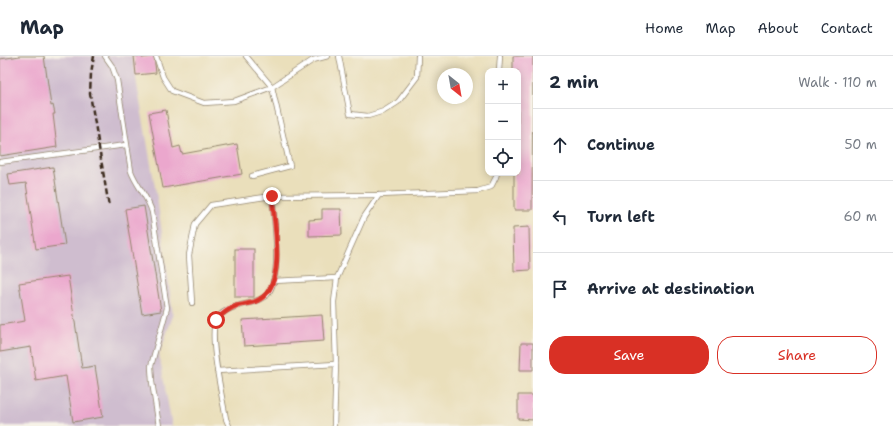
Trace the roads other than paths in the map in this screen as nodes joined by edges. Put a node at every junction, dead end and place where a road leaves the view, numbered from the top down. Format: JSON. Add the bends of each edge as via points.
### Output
{"nodes":[{"id":1,"x":105,"y":56,"type":"edge"},
{"id":2,"x":156,"y":56,"type":"edge"},
{"id":3,"x":246,"y":56,"type":"edge"},
{"id":4,"x":328,"y":56,"type":"edge"},
{"id":5,"x":339,"y":56,"type":"edge"},
{"id":6,"x":418,"y":56,"type":"edge"},
{"id":7,"x":500,"y":56,"type":"edge"},
{"id":8,"x":499,"y":68,"type":"edge"},
{"id":9,"x":272,"y":88,"type":"junction"},
{"id":10,"x":126,"y":145,"type":"junction"},
{"id":11,"x":0,"y":162,"type":"edge"},
{"id":12,"x":252,"y":176,"type":"dead end"},
{"id":13,"x":496,"y":176,"type":"edge"},
{"id":14,"x":379,"y":195,"type":"junction"},
{"id":15,"x":272,"y":196,"type":"junction"},
{"id":16,"x":337,"y":278,"type":"junction"},
{"id":17,"x":273,"y":281,"type":"junction"},
{"id":18,"x":192,"y":303,"type":"dead end"},
{"id":19,"x":336,"y":364,"type":"junction"},
{"id":20,"x":217,"y":371,"type":"junction"},
{"id":21,"x":159,"y":426,"type":"edge"},
{"id":22,"x":229,"y":426,"type":"edge"},
{"id":23,"x":334,"y":426,"type":"edge"}],
"edges":[{"from":1,"to":10,"type":"lane","via":[[117,80]]},
{"from":2,"to":9,"type":"lane","via":[[163,77],[172,91],[204,103],[234,101]]},
{"from":3,"to":9,"type":"lane"},
{"from":4,"to":9,"type":"lane","via":[[313,60]]},
{"from":5,"to":6,"type":"lane","via":[[350,114],[368,116],[384,111],[398,102],[417,77]]},
{"from":7,"to":8,"type":"lane"},
{"from":9,"to":12,"type":"lane","via":[[290,166]]},
{"from":10,"to":11,"type":"lane"},
{"from":10,"to":21,"type":"lane","via":[[134,180],[152,212],[167,308],[151,366]]},
{"from":13,"to":14,"type":"lane","via":[[491,187],[478,191]]},
{"from":14,"to":15,"type":"lane"},
{"from":14,"to":16,"type":"lane","via":[[364,217]]},
{"from":15,"to":17,"type":"lane","via":[[277,259]]},
{"from":15,"to":18,"type":"lane","via":[[211,205],[200,217],[189,254]]},
{"from":16,"to":17,"type":"lane"},
{"from":16,"to":19,"type":"lane","via":[[334,302]]},
{"from":17,"to":20,"type":"lane","via":[[267,294],[258,301],[227,310],[216,320],[213,331]]},
{"from":19,"to":20,"type":"lane"},
{"from":19,"to":23,"type":"lane"},
{"from":20,"to":22,"type":"lane"}]}
